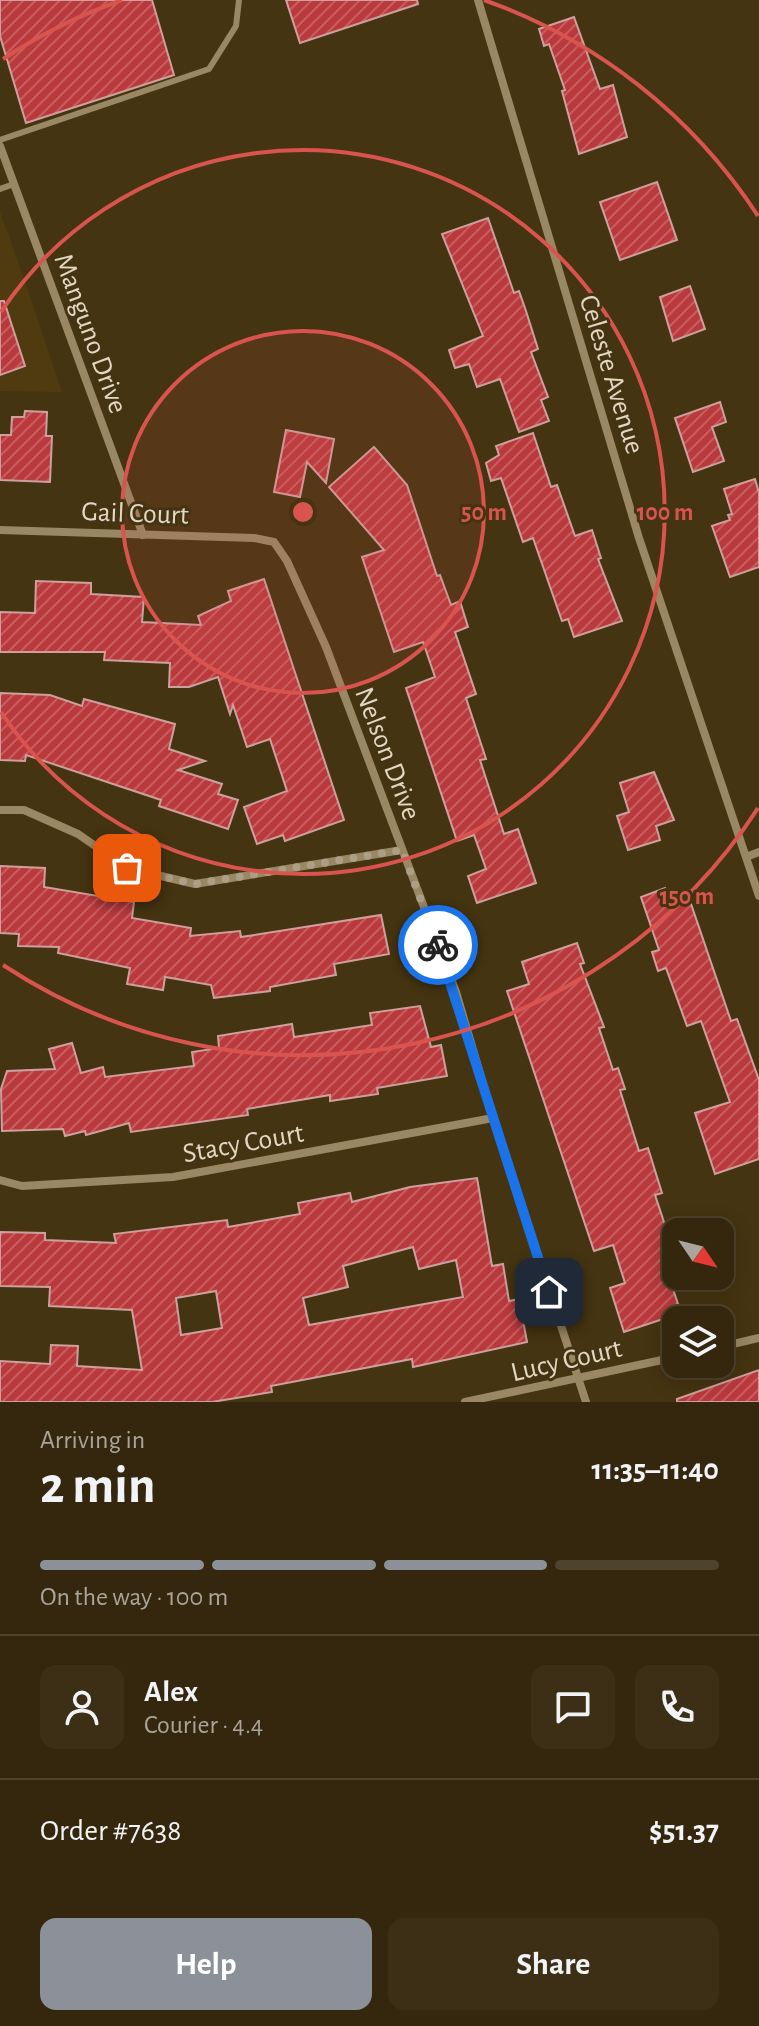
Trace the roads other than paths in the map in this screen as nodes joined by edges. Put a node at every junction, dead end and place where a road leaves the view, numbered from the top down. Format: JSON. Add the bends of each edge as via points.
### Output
{"nodes":[{"id":1,"x":239,"y":0,"type":"edge"},
{"id":2,"x":478,"y":0,"type":"edge"},
{"id":3,"x":0,"y":140,"type":"edge"},
{"id":4,"x":0,"y":146,"type":"edge"},
{"id":5,"x":14,"y":184,"type":"junction"},
{"id":6,"x":0,"y":189,"type":"edge"},
{"id":7,"x":0,"y":530,"type":"edge"},
{"id":8,"x":143,"y":535,"type":"junction"},
{"id":9,"x":268,"y":541,"type":"joint"},
{"id":10,"x":0,"y":810,"type":"edge"},
{"id":11,"x":402,"y":850,"type":"junction"},
{"id":12,"x":759,"y":852,"type":"edge"},
{"id":13,"x":746,"y":857,"type":"junction"},
{"id":14,"x":759,"y":896,"type":"edge"},
{"id":15,"x":493,"y":1118,"type":"junction"},
{"id":16,"x":0,"y":1180,"type":"edge"},
{"id":17,"x":759,"y":1338,"type":"edge"},
{"id":18,"x":734,"y":1344,"type":"edge"},
{"id":19,"x":662,"y":1360,"type":"edge"},
{"id":20,"x":577,"y":1379,"type":"junction"},
{"id":21,"x":465,"y":1402,"type":"edge"},
{"id":22,"x":586,"y":1402,"type":"edge"}],
"edges":[{"from":1,"to":3,"type":"lane","via":[[236,26],[209,69]]},
{"from":2,"to":13,"type":"street","name":"Celeste Avenue","via":[[639,538]]},
{"from":4,"to":5,"type":"street","name":"Manguno Drive"},
{"from":5,"to":6,"type":"lane"},
{"from":5,"to":8,"type":"street","name":"Manguno Drive"},
{"from":7,"to":8,"type":"street","name":"Gail Court"},
{"from":8,"to":9,"type":"street","name":"Gail Court"},
{"from":9,"to":11,"type":"street","name":"Nelson Drive","via":[[287,561],[326,647]]},
{"from":10,"to":11,"type":"street","via":[[24,810],[78,834],[127,868],[195,884]]},
{"from":11,"to":15,"type":"street","name":"Nelson Drive","via":[[456,992]]},
{"from":12,"to":13,"type":"street"},
{"from":13,"to":14,"type":"street","name":"Celeste Avenue"},
{"from":15,"to":16,"type":"street","name":"Stacy Court","via":[[173,1177],[22,1186]]},
{"from":15,"to":20,"type":"street","name":"Nelson Drive"},
{"from":17,"to":18,"type":"street"},
{"from":19,"to":20,"type":"street","name":"Lucy Court"},
{"from":20,"to":21,"type":"street","name":"Lucy Court"},
{"from":20,"to":22,"type":"street","name":"Nelson Drive"}]}
